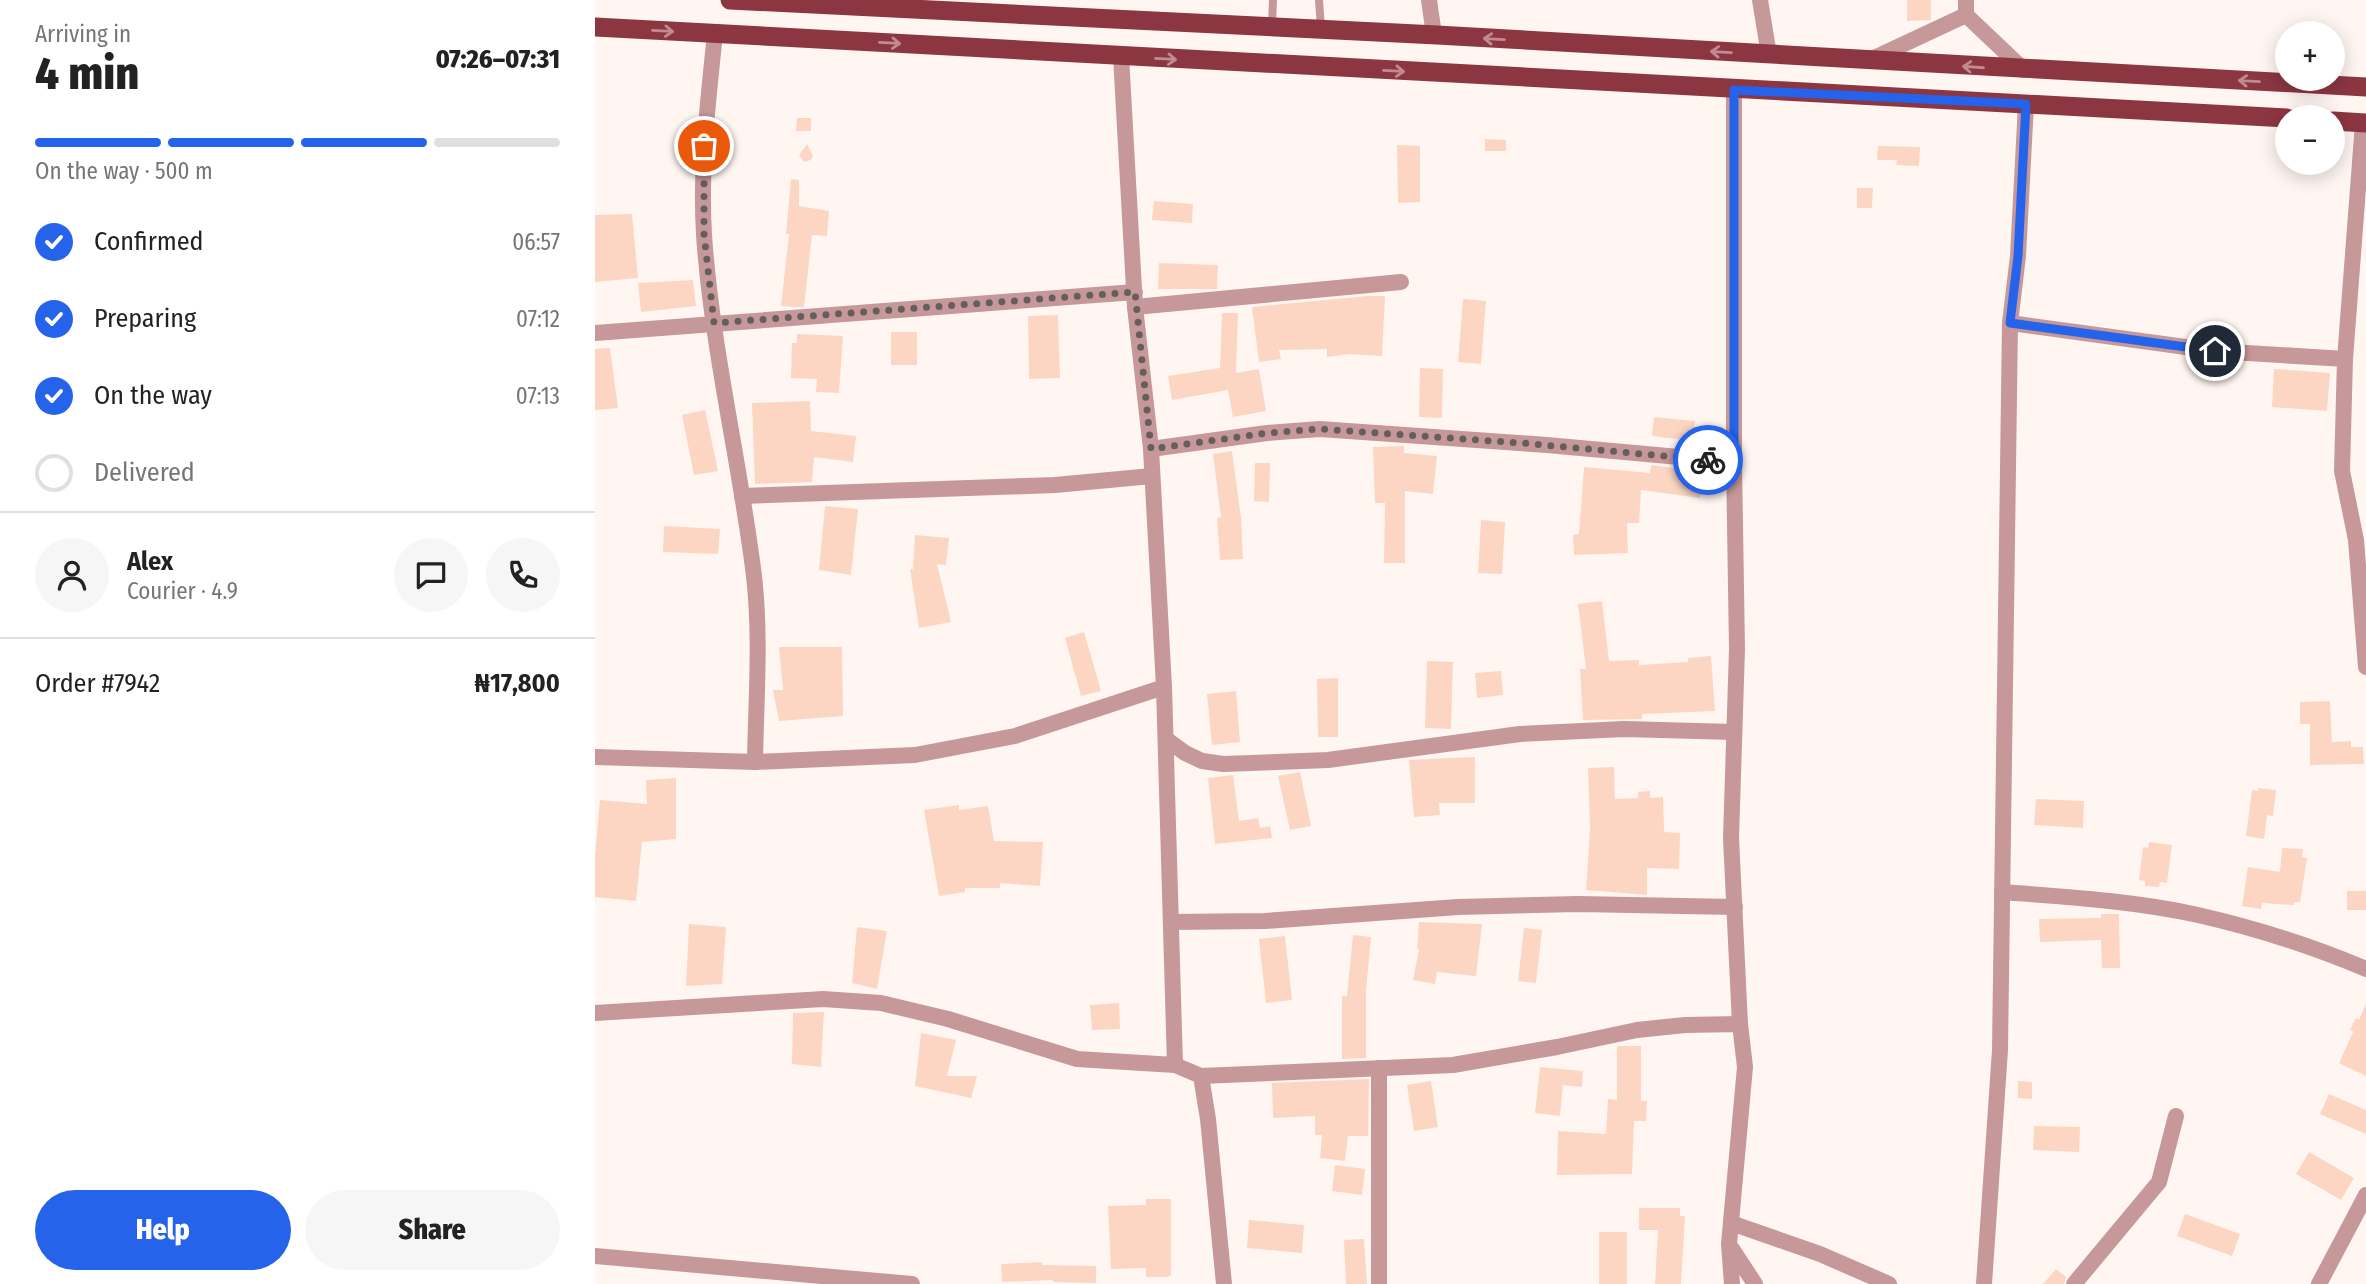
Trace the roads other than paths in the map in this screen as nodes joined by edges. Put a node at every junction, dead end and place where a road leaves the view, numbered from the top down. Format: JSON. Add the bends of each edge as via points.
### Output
{"nodes":[{"id":1,"x":730,"y":0,"type":"edge"},
{"id":2,"x":1273,"y":0,"type":"edge"},
{"id":3,"x":1319,"y":0,"type":"edge"},
{"id":4,"x":1429,"y":0,"type":"edge"},
{"id":5,"x":1760,"y":0,"type":"edge"},
{"id":6,"x":853,"y":3,"type":"edge"},
{"id":7,"x":1966,"y":7,"type":"edge"},
{"id":8,"x":595,"y":27,"type":"edge"},
{"id":9,"x":1272,"y":29,"type":"junction"},
{"id":10,"x":1321,"y":31,"type":"junction"},
{"id":11,"x":715,"y":34,"type":"junction"},
{"id":12,"x":1434,"y":35,"type":"junction"},
{"id":13,"x":1769,"y":55,"type":"junction"},
{"id":14,"x":1121,"y":56,"type":"junction"},
{"id":15,"x":1872,"y":59,"type":"junction"},
{"id":16,"x":2024,"y":70,"type":"junction"},
{"id":17,"x":2366,"y":87,"type":"edge"},
{"id":18,"x":1734,"y":90,"type":"junction"},
{"id":19,"x":2026,"y":104,"type":"junction"},
{"id":20,"x":2275,"y":117,"type":"edge"},
{"id":21,"x":2345,"y":122,"type":"edge"},
{"id":22,"x":2365,"y":123,"type":"edge"},
{"id":23,"x":1401,"y":282,"type":"dead end"},
{"id":24,"x":1135,"y":300,"type":"junction"},
{"id":25,"x":714,"y":323,"type":"junction"},
{"id":26,"x":2010,"y":323,"type":"junction"},
{"id":27,"x":595,"y":333,"type":"edge"},
{"id":28,"x":2345,"y":359,"type":"junction"},
{"id":29,"x":1151,"y":449,"type":"junction"},
{"id":30,"x":1734,"y":462,"type":"junction"},
{"id":31,"x":1152,"y":476,"type":"junction"},
{"id":32,"x":742,"y":496,"type":"junction"},
{"id":33,"x":2366,"y":667,"type":"edge"},
{"id":34,"x":1164,"y":687,"type":"junction"},
{"id":35,"x":1734,"y":732,"type":"junction"},
{"id":36,"x":1166,"y":739,"type":"junction"},
{"id":37,"x":595,"y":757,"type":"edge"},
{"id":38,"x":755,"y":762,"type":"junction"},
{"id":39,"x":2002,"y":892,"type":"junction"},
{"id":40,"x":1735,"y":907,"type":"junction"},
{"id":41,"x":1171,"y":922,"type":"junction"},
{"id":42,"x":2366,"y":969,"type":"edge"},
{"id":43,"x":595,"y":1013,"type":"edge"},
{"id":44,"x":1740,"y":1024,"type":"junction"},
{"id":45,"x":1175,"y":1065,"type":"junction"},
{"id":46,"x":1379,"y":1068,"type":"junction"},
{"id":47,"x":1201,"y":1076,"type":"junction"},
{"id":48,"x":2176,"y":1116,"type":"dead end"},
{"id":49,"x":2366,"y":1195,"type":"edge"},
{"id":50,"x":1731,"y":1223,"type":"junction"},
{"id":51,"x":1729,"y":1244,"type":"junction"},
{"id":52,"x":595,"y":1256,"type":"edge"},
{"id":53,"x":768,"y":1278,"type":"edge"},
{"id":54,"x":912,"y":1284,"type":"edge"},
{"id":55,"x":1224,"y":1284,"type":"edge"},
{"id":56,"x":1379,"y":1284,"type":"edge"},
{"id":57,"x":1732,"y":1284,"type":"edge"},
{"id":58,"x":1755,"y":1284,"type":"edge"},
{"id":59,"x":1889,"y":1284,"type":"edge"},
{"id":60,"x":1984,"y":1284,"type":"edge"},
{"id":61,"x":2074,"y":1284,"type":"edge"},
{"id":62,"x":2319,"y":1284,"type":"edge"}],
"edges":[{"from":1,"to":6,"type":"highway"},
{"from":2,"to":9,"type":"lane"},
{"from":3,"to":10,"type":"lane"},
{"from":4,"to":12,"type":"street"},
{"from":5,"to":13,"type":"street"},
{"from":6,"to":9,"type":"highway"},
{"from":7,"to":15,"type":"street"},
{"from":7,"to":16,"type":"street"},
{"from":8,"to":11,"type":"highway","one_way":true},
{"from":9,"to":10,"type":"highway"},
{"from":10,"to":12,"type":"highway"},
{"from":11,"to":14,"type":"highway","one_way":true},
{"from":11,"to":25,"type":"street","via":[[703,173]]},
{"from":13,"to":12,"type":"highway","one_way":true},
{"from":13,"to":15,"type":"highway"},
{"from":14,"to":18,"type":"highway","one_way":true},
{"from":14,"to":24,"type":"street"},
{"from":16,"to":15,"type":"highway","one_way":true},
{"from":17,"to":16,"type":"highway","one_way":true},
{"from":18,"to":19,"type":"highway"},
{"from":18,"to":30,"type":"street"},
{"from":19,"to":20,"type":"highway"},
{"from":19,"to":26,"type":"street"},
{"from":21,"to":22,"type":"highway"},
{"from":22,"to":28,"type":"street"},
{"from":23,"to":24,"type":"street"},
{"from":24,"to":25,"type":"street"},
{"from":24,"to":29,"type":"street"},
{"from":25,"to":27,"type":"street"},
{"from":25,"to":32,"type":"street"},
{"from":26,"to":28,"type":"street","via":[[2215,351]]},
{"from":26,"to":39,"type":"street"},
{"from":28,"to":33,"type":"street","via":[[2342,471],[2357,551]]},
{"from":29,"to":30,"type":"street","via":[[1320,429]]},
{"from":29,"to":31,"type":"street"},
{"from":30,"to":35,"type":"street"},
{"from":31,"to":32,"type":"street","via":[[1055,485]]},
{"from":31,"to":34,"type":"street"},
{"from":32,"to":38,"type":"street","via":[[754,578]]},
{"from":34,"to":36,"type":"street"},
{"from":34,"to":38,"type":"street","via":[[1015,736],[915,755]]},
{"from":35,"to":36,"type":"street","via":[[1624,729],[1520,734],[1328,760],[1223,764],[1202,761]]},
{"from":35,"to":40,"type":"street","via":[[1731,838]]},
{"from":36,"to":41,"type":"street"},
{"from":37,"to":38,"type":"street"},
{"from":39,"to":42,"type":"street","via":[[2098,899],[2197,915],[2268,934]]},
{"from":39,"to":60,"type":"street","via":[[2000,1050]]},
{"from":40,"to":41,"type":"street","via":[[1458,907],[1265,921]]},
{"from":40,"to":44,"type":"street"},
{"from":41,"to":45,"type":"street"},
{"from":43,"to":45,"type":"street","via":[[823,999],[870,1002],[948,1019],[1077,1059]]},
{"from":44,"to":46,"type":"street","via":[[1637,1030],[1453,1065]]},
{"from":44,"to":50,"type":"street","via":[[1745,1067]]},
{"from":45,"to":47,"type":"street"},
{"from":46,"to":47,"type":"street"},
{"from":46,"to":56,"type":"street"},
{"from":47,"to":55,"type":"street"},
{"from":48,"to":61,"type":"street","via":[[2159,1182]]},
{"from":49,"to":62,"type":"street"},
{"from":50,"to":51,"type":"street"},
{"from":50,"to":59,"type":"street"},
{"from":51,"to":57,"type":"street"},
{"from":51,"to":58,"type":"street"},
{"from":52,"to":53,"type":"street"},
{"from":53,"to":54,"type":"street"}]}
